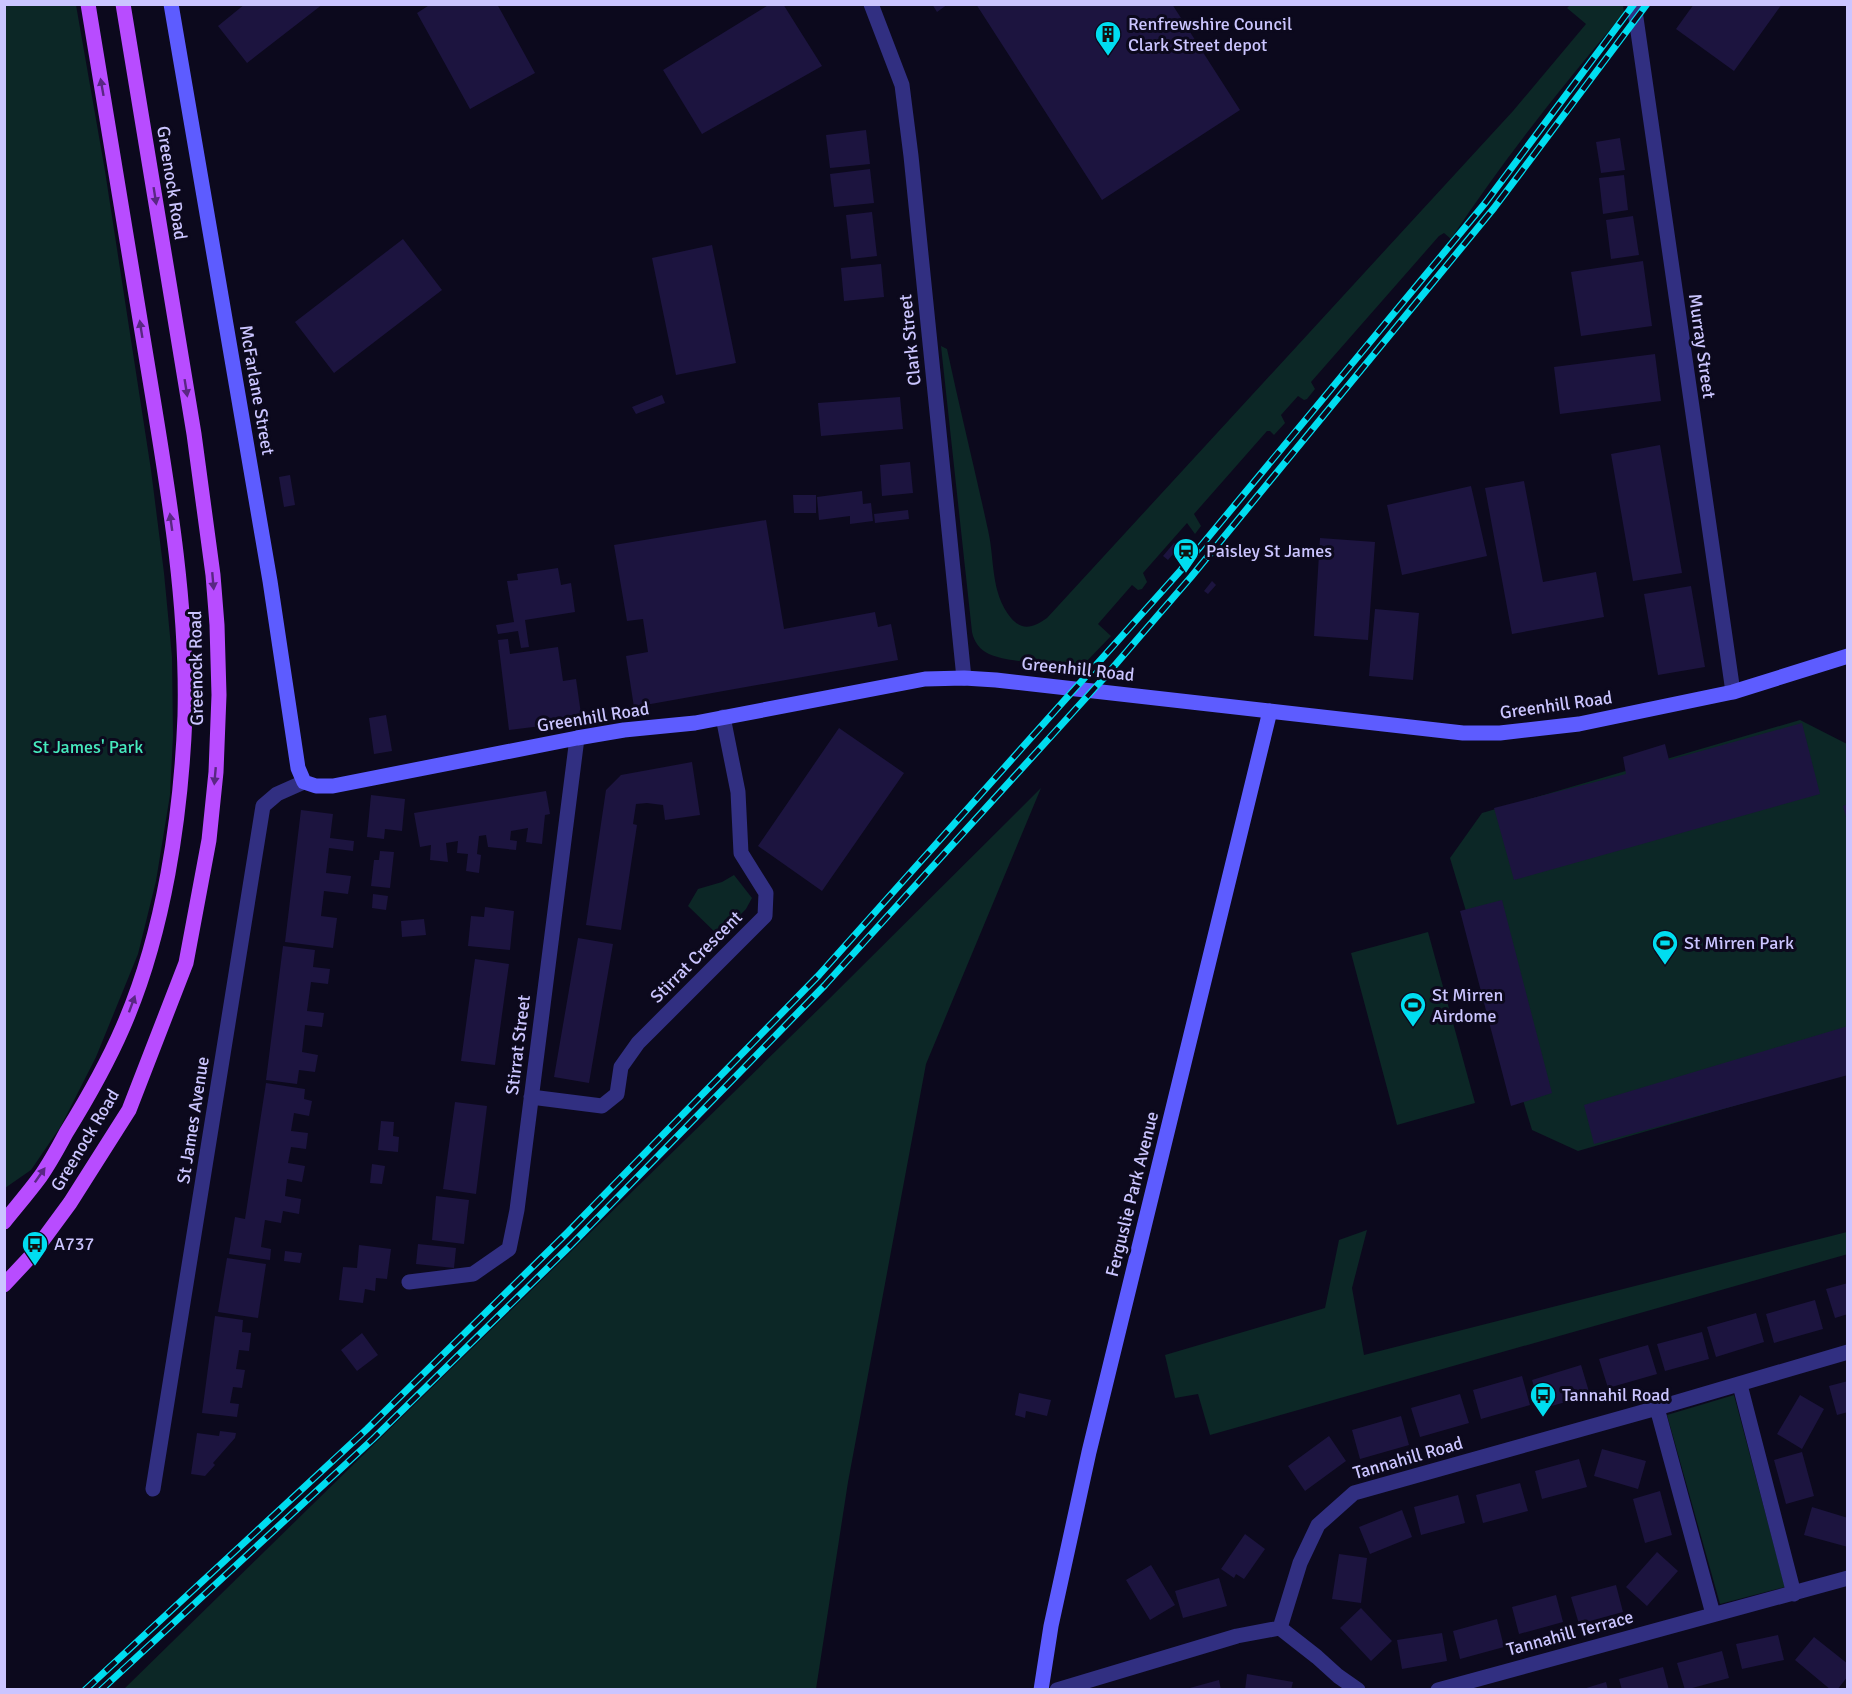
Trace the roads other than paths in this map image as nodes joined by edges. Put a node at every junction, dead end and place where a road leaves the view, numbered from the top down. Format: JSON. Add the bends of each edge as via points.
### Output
{"nodes":[{"id":1,"x":88,"y":4,"type":"edge"},
{"id":2,"x":123,"y":4,"type":"edge"},
{"id":3,"x":171,"y":4,"type":"edge"},
{"id":4,"x":871,"y":4,"type":"edge"},
{"id":5,"x":1634,"y":4,"type":"edge"},
{"id":6,"x":1848,"y":656,"type":"edge"},
{"id":7,"x":964,"y":678,"type":"junction"},
{"id":8,"x":1733,"y":692,"type":"junction"},
{"id":9,"x":1270,"y":711,"type":"junction"},
{"id":10,"x":723,"y":717,"type":"junction"},
{"id":11,"x":577,"y":738,"type":"junction"},
{"id":12,"x":304,"y":782,"type":"junction"},
{"id":13,"x":531,"y":1097,"type":"junction"},
{"id":14,"x":4,"y":1222,"type":"edge"},
{"id":15,"x":409,"y":1282,"type":"dead end"},
{"id":16,"x":4,"y":1285,"type":"edge"},
{"id":17,"x":1848,"y":1352,"type":"edge"},
{"id":18,"x":1740,"y":1385,"type":"junction"},
{"id":19,"x":1657,"y":1408,"type":"junction"},
{"id":20,"x":153,"y":1489,"type":"dead end"},
{"id":21,"x":1848,"y":1578,"type":"edge"},
{"id":22,"x":1794,"y":1593,"type":"junction"},
{"id":23,"x":1713,"y":1614,"type":"junction"},
{"id":24,"x":1280,"y":1628,"type":"junction"},
{"id":25,"x":1041,"y":1689,"type":"edge"},
{"id":26,"x":1057,"y":1689,"type":"edge"},
{"id":27,"x":1356,"y":1689,"type":"edge"},
{"id":28,"x":1438,"y":1689,"type":"edge"}],
"edges":[{"from":14,"to":1,"type":"main road","name":"Greenock Road","one_way":true,"via":[[46,1166],[93,1089],[124,1026],[148,957],[173,846],[185,714],[173,540]]},
{"from":2,"to":16,"type":"main road","name":"Greenock Road","one_way":true,"via":[[212,565],[219,695],[216,772],[209,840],[186,963],[129,1110],[70,1203]]},
{"from":3,"to":12,"type":"street","name":"McFarlane Street","via":[[270,581],[298,768]]},
{"from":4,"to":7,"type":"street","name":"Clark Street","via":[[904,97]]},
{"from":5,"to":8,"type":"street","name":"Murray Street"},
{"from":6,"to":8,"type":"street","name":"Greenhill Road"},
{"from":7,"to":9,"type":"street","name":"Greenhill Road"},
{"from":7,"to":10,"type":"street","name":"Greenhill Road","via":[[925,679]]},
{"from":8,"to":9,"type":"street","name":"Greenhill Road","via":[[1579,724],[1500,733],[1463,733]]},
{"from":9,"to":25,"type":"street","name":"Ferguslie Park Avenue","via":[[1089,1452],[1050,1626]]},
{"from":10,"to":11,"type":"street","name":"Greenhill Road"},
{"from":10,"to":13,"type":"street","name":"Stirrat Crescent","via":[[738,792],[741,853],[766,893],[765,916],[638,1043],[621,1067],[617,1094],[602,1106]]},
{"from":11,"to":12,"type":"street","name":"Greenhill Road","via":[[333,786]]},
{"from":11,"to":13,"type":"street","name":"Stirrat Street"},
{"from":12,"to":20,"type":"street","name":"St James Avenue","via":[[277,794],[263,806]]},
{"from":13,"to":15,"type":"street","name":"Stirrat Street","via":[[509,1249],[473,1274]]},
{"from":17,"to":18,"type":"street","name":"Tannahill Road"},
{"from":18,"to":19,"type":"street","name":"Tannahill Road"},
{"from":18,"to":22,"type":"street"},
{"from":19,"to":23,"type":"street"},
{"from":19,"to":24,"type":"street","name":"Tannahill Road","via":[[1354,1493],[1318,1525],[1300,1563]]},
{"from":21,"to":22,"type":"street","name":"Tannahill Terrace"},
{"from":22,"to":23,"type":"street","name":"Tannahill Terrace"},
{"from":23,"to":28,"type":"street","name":"Tannahill Terrace"},
{"from":24,"to":26,"type":"street","via":[[1237,1636]]},
{"from":24,"to":27,"type":"street"}]}
